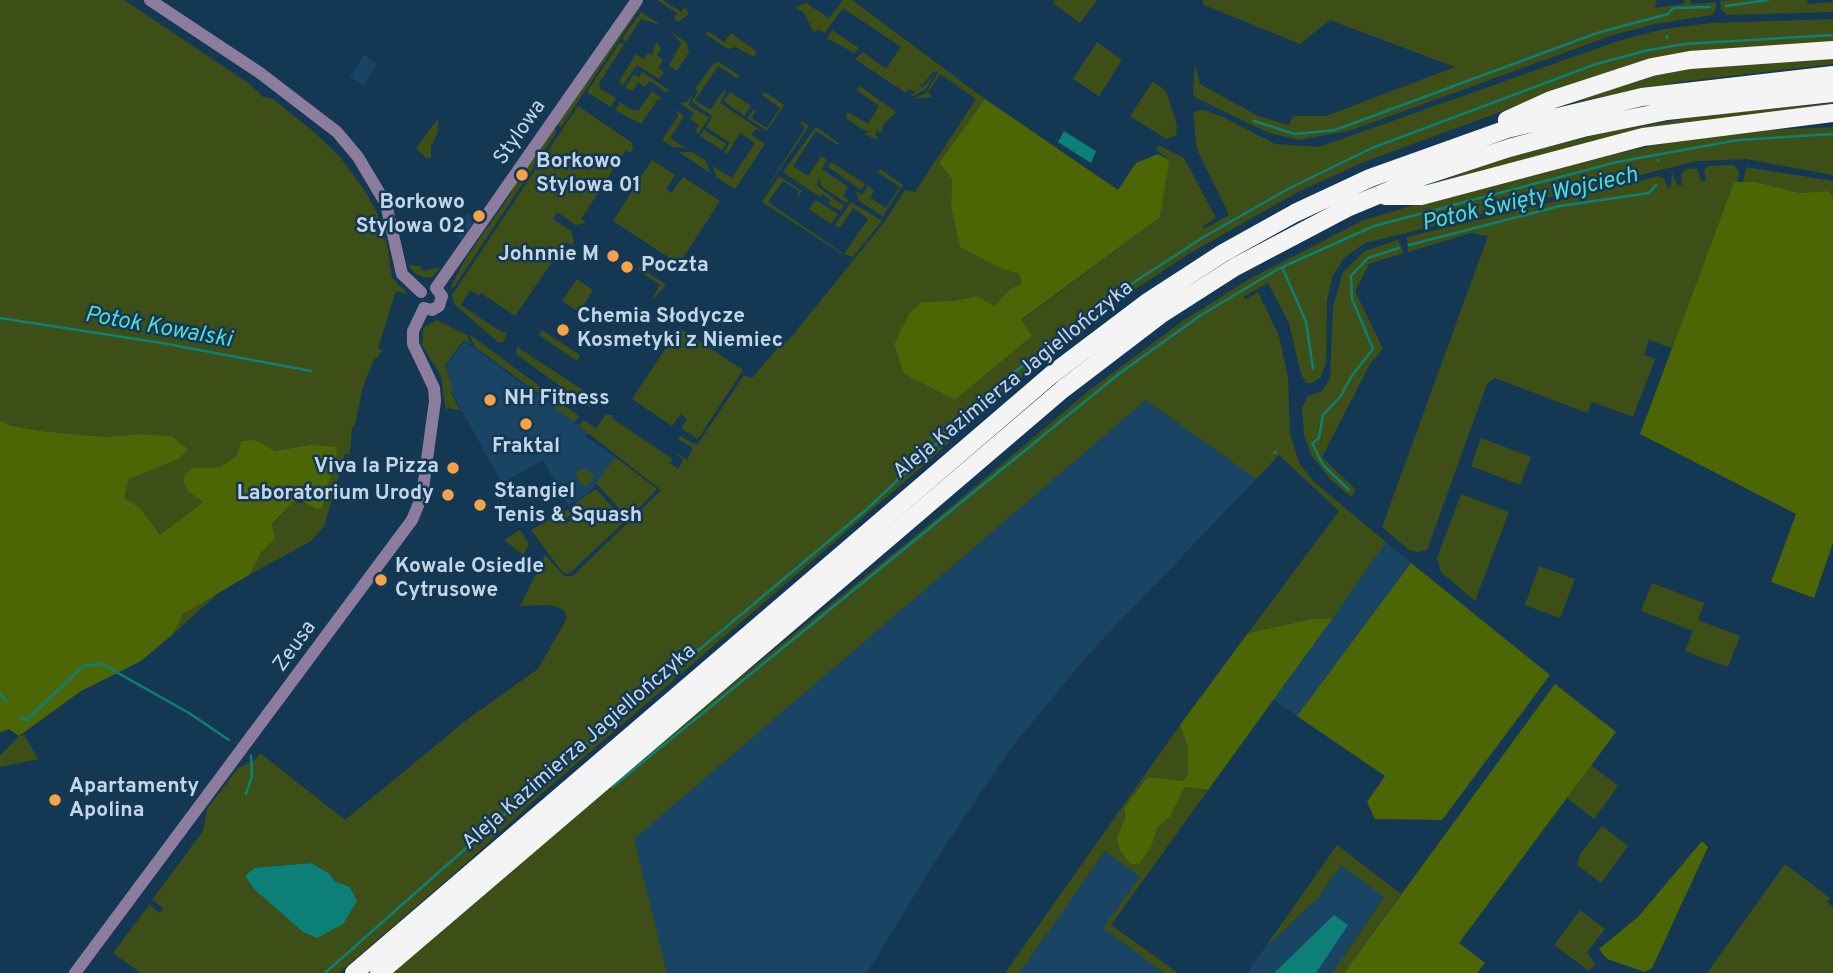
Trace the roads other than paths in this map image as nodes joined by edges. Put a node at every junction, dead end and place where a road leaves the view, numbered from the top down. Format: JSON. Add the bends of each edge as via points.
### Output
{"nodes":[{"id":1,"x":150,"y":0,"type":"edge"},
{"id":2,"x":637,"y":0,"type":"edge"},
{"id":3,"x":1833,"y":50,"type":"edge"},
{"id":4,"x":1833,"y":75,"type":"edge"},
{"id":5,"x":1833,"y":93,"type":"edge"},
{"id":6,"x":1831,"y":114,"type":"edge"},
{"id":7,"x":1447,"y":149,"type":"junction"},
{"id":8,"x":1374,"y":197,"type":"junction"},
{"id":9,"x":436,"y":288,"type":"junction"},
{"id":10,"x":421,"y":292,"type":"junction"},
{"id":11,"x":424,"y":308,"type":"junction"},
{"id":12,"x":75,"y":973,"type":"edge"},
{"id":13,"x":354,"y":973,"type":"edge"},
{"id":14,"x":379,"y":973,"type":"edge"}],
"edges":[{"from":1,"to":10,"type":"street","via":[[271,80],[337,132],[386,204],[402,274]]},
{"from":2,"to":9,"type":"street","name":"Stylowa"},
{"from":3,"to":7,"type":"highway","via":[[1690,60],[1632,72],[1550,100]]},
{"from":4,"to":7,"type":"highway","name":"Aleja Kazimierza Jagiellończyka","via":[[1631,99],[1539,120]]},
{"from":5,"to":8,"type":"highway","name":"Aleja Kazimierza Jagiellończyka","via":[[1667,111],[1583,128],[1477,158]]},
{"from":6,"to":8,"type":"highway","via":[[1643,138],[1416,197]]},
{"from":7,"to":13,"type":"highway","name":"Aleja Kazimierza Jagiellończyka","via":[[1370,178],[1271,226],[1107,331],[939,469]]},
{"from":8,"to":14,"type":"highway","name":"Aleja Kazimierza Jagiellończyka","via":[[1235,267],[1094,363]]},
{"from":9,"to":10,"type":"street"},
{"from":9,"to":11,"type":"street","via":[[442,296],[439,306]]},
{"from":10,"to":11,"type":"street","via":[[419,301]]},
{"from":11,"to":12,"type":"street","name":"Zeusa","via":[[413,331],[413,344],[434,388],[435,401],[422,496],[412,520]]}]}
